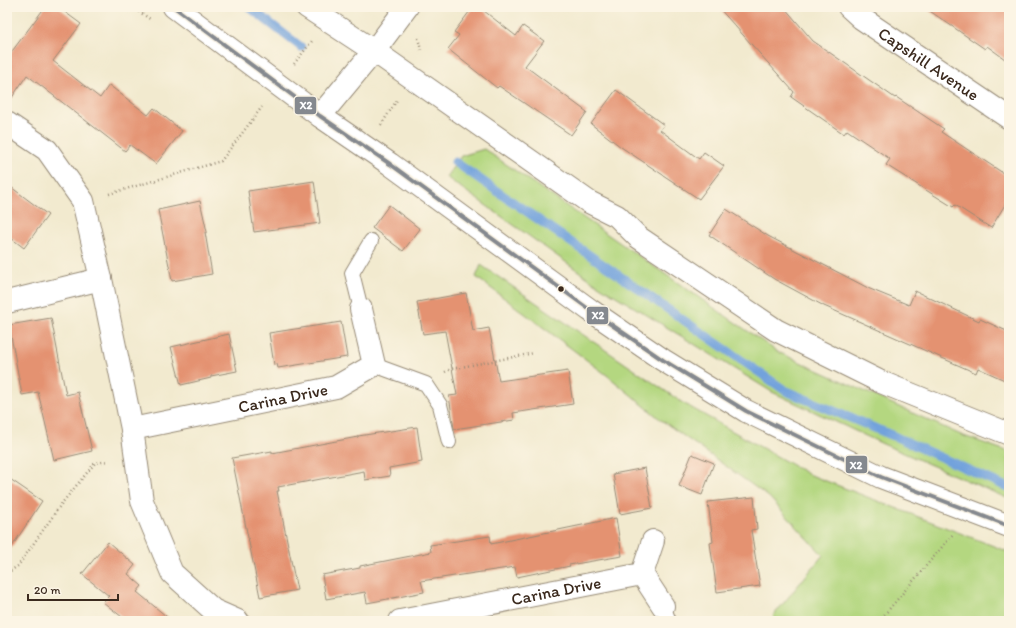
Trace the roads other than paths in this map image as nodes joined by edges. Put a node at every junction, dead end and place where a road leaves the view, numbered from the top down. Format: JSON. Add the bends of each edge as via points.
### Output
{"nodes":[{"id":1,"x":174,"y":7,"type":"edge"},
{"id":2,"x":307,"y":7,"type":"edge"},
{"id":3,"x":408,"y":7,"type":"edge"},
{"id":4,"x":849,"y":7,"type":"edge"},
{"id":5,"x":374,"y":51,"type":"junction"},
{"id":6,"x":320,"y":116,"type":"junction"},
{"id":7,"x":1009,"y":118,"type":"edge"},
{"id":8,"x":7,"y":123,"type":"edge"},
{"id":9,"x":371,"y":241,"type":"dead end"},
{"id":10,"x":101,"y":279,"type":"junction"},
{"id":11,"x":7,"y":302,"type":"edge"},
{"id":12,"x":361,"y":309,"type":"joint"},
{"id":13,"x":374,"y":365,"type":"junction"},
{"id":14,"x":132,"y":429,"type":"junction"},
{"id":15,"x":1009,"y":434,"type":"edge"},
{"id":16,"x":449,"y":442,"type":"dead end"},
{"id":17,"x":1009,"y":526,"type":"edge"},
{"id":18,"x":653,"y":541,"type":"dead end"},
{"id":19,"x":642,"y":574,"type":"junction"},
{"id":20,"x":666,"y":614,"type":"edge"},
{"id":21,"x":209,"y":616,"type":"edge"},
{"id":22,"x":238,"y":621,"type":"edge"},
{"id":23,"x":400,"y":621,"type":"edge"}],
"edges":[{"from":1,"to":6,"type":"street"},
{"from":2,"to":5,"type":"street"},
{"from":3,"to":5,"type":"street"},
{"from":4,"to":7,"type":"street","name":"Capshill Avenue","via":[[861,18]]},
{"from":5,"to":6,"type":"street"},
{"from":5,"to":15,"type":"street","via":[[589,202],[617,216],[638,237],[776,330],[881,382]]},
{"from":6,"to":17,"type":"street","via":[[614,327],[746,411],[881,477]]},
{"from":8,"to":10,"type":"street","via":[[47,150],[84,201]]},
{"from":9,"to":12,"type":"lane","via":[[352,273]]},
{"from":10,"to":11,"type":"street"},
{"from":10,"to":14,"type":"street"},
{"from":12,"to":13,"type":"street"},
{"from":13,"to":14,"type":"street","name":"Carina Drive","via":[[336,387]]},
{"from":13,"to":16,"type":"lane","via":[[426,384],[440,405]]},
{"from":14,"to":21,"type":"street","via":[[142,501],[172,573]]},
{"from":18,"to":19,"type":"street"},
{"from":19,"to":20,"type":"street"},
{"from":19,"to":23,"type":"street","name":"Carina Drive"},
{"from":21,"to":22,"type":"street"}]}
